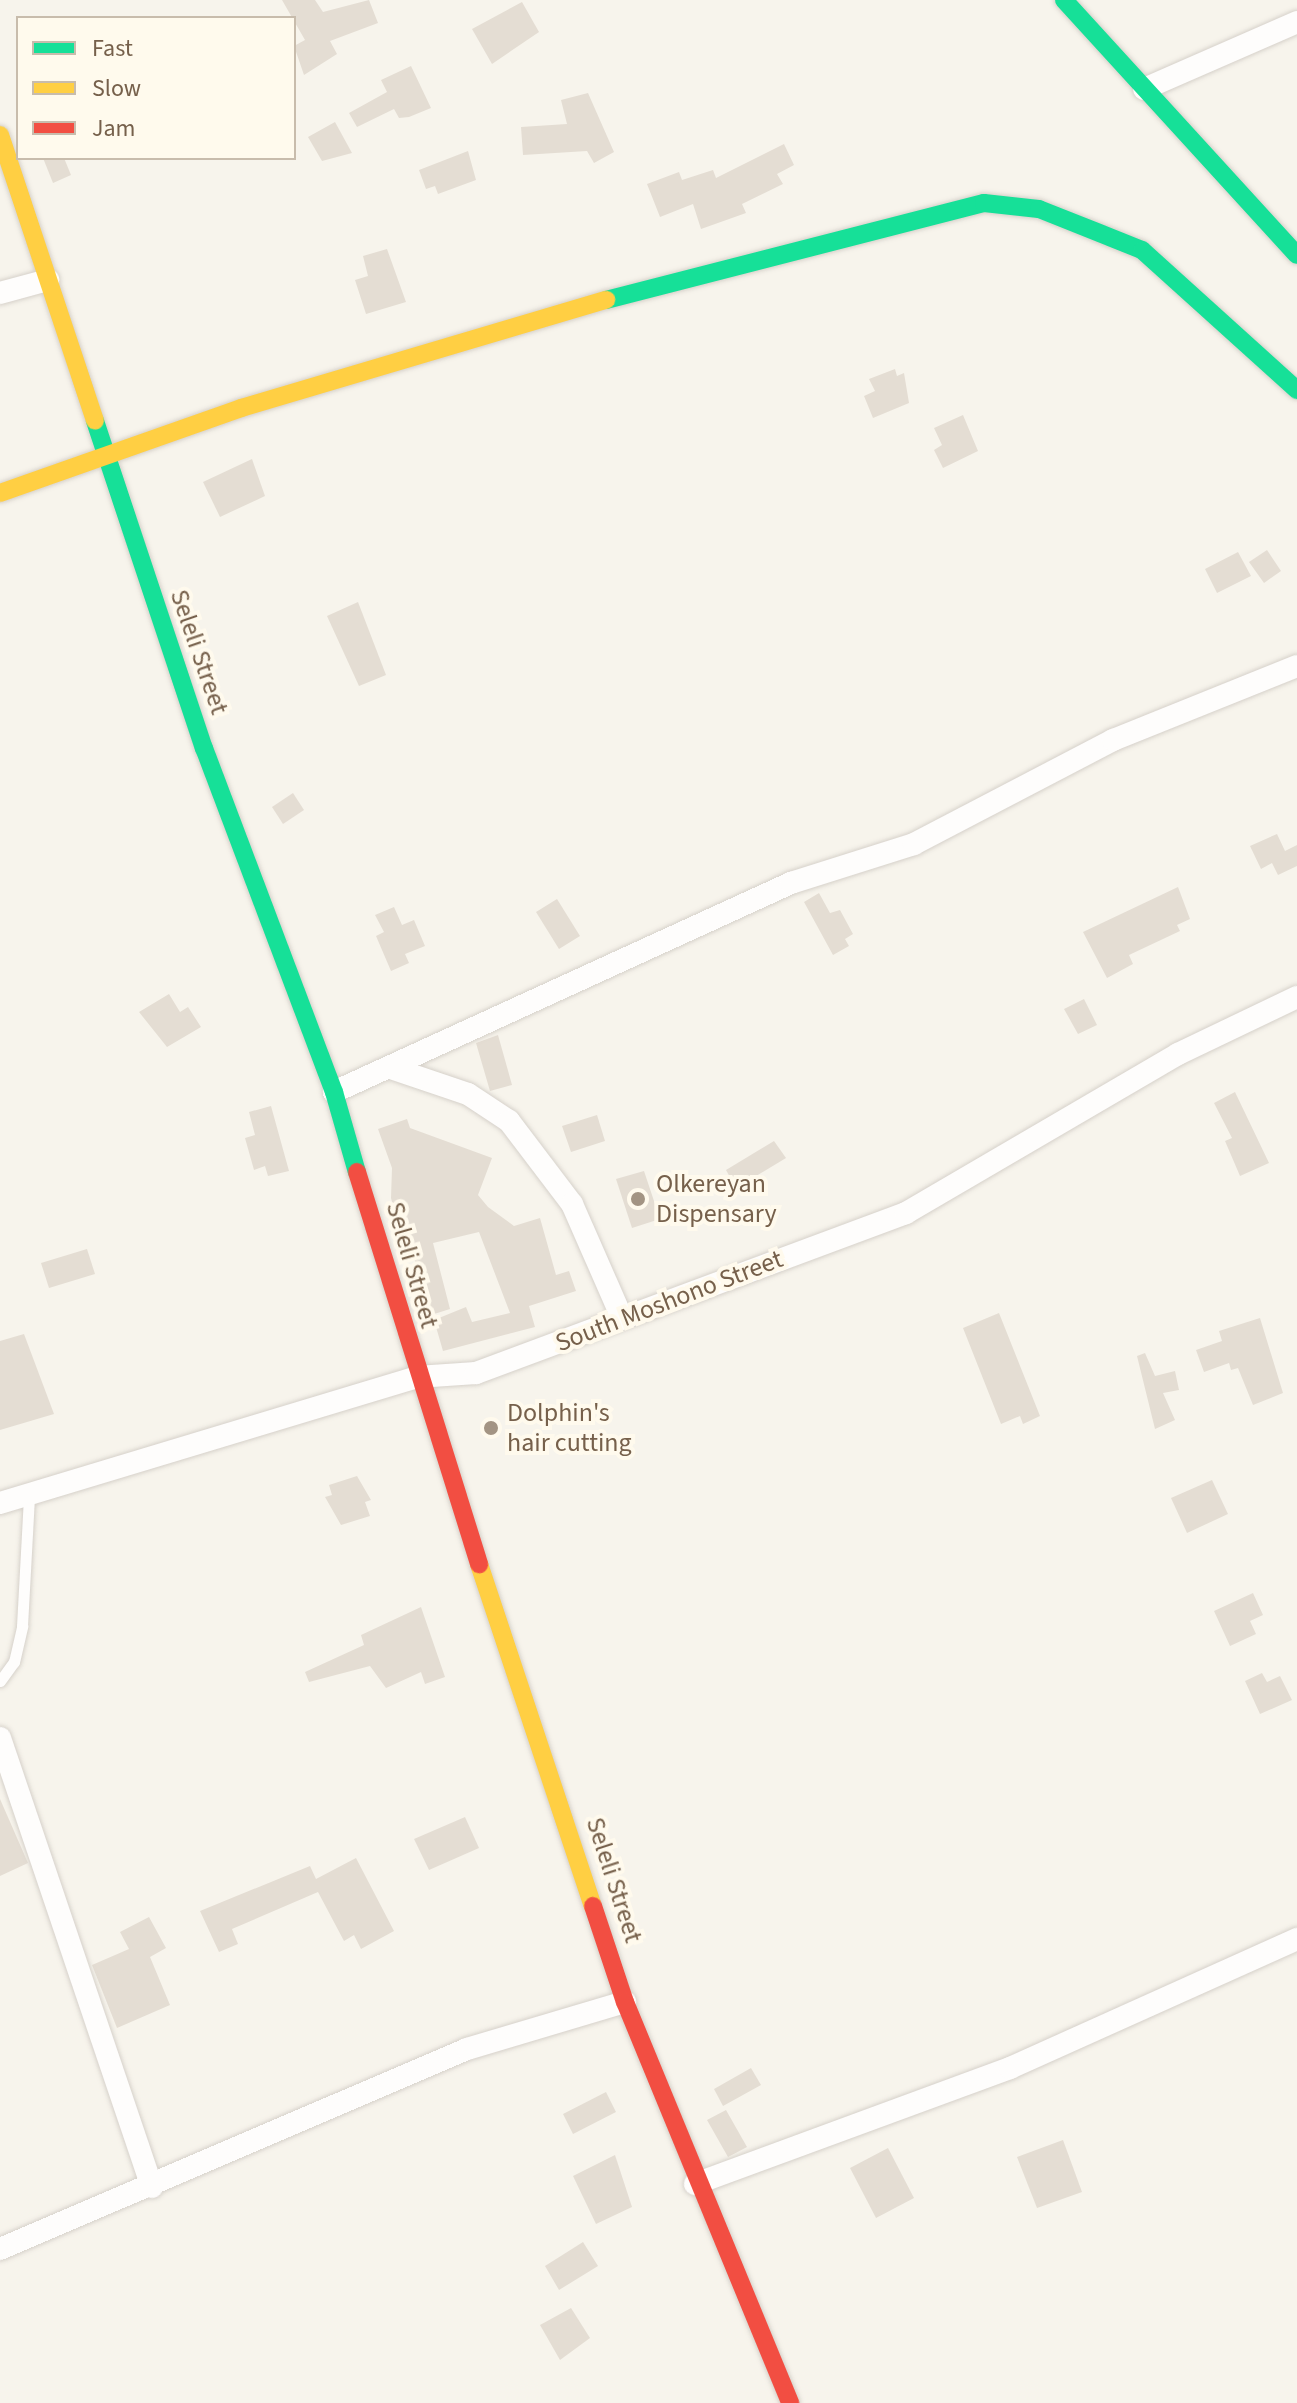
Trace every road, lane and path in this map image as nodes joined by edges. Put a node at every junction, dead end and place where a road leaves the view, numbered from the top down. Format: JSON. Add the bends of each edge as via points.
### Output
{"nodes":[{"id":1,"x":1064,"y":0,"type":"edge"},
{"id":2,"x":1297,"y":22,"type":"edge"},
{"id":3,"x":1144,"y":89,"type":"junction"},
{"id":4,"x":0,"y":135,"type":"edge"},
{"id":5,"x":1297,"y":255,"type":"edge"},
{"id":6,"x":48,"y":280,"type":"junction"},
{"id":7,"x":0,"y":293,"type":"edge"},
{"id":8,"x":1297,"y":390,"type":"edge"},
{"id":9,"x":106,"y":458,"type":"junction"},
{"id":10,"x":0,"y":493,"type":"edge"},
{"id":11,"x":1297,"y":666,"type":"edge"},
{"id":12,"x":1297,"y":997,"type":"edge"},
{"id":13,"x":394,"y":1069,"type":"junction"},
{"id":14,"x":334,"y":1092,"type":"junction"},
{"id":15,"x":622,"y":1318,"type":"junction"},
{"id":16,"x":417,"y":1377,"type":"junction"},
{"id":17,"x":29,"y":1496,"type":"junction"},
{"id":18,"x":0,"y":1503,"type":"edge"},
{"id":19,"x":0,"y":1681,"type":"edge"},
{"id":20,"x":0,"y":1738,"type":"edge"},
{"id":21,"x":1297,"y":1939,"type":"edge"},
{"id":22,"x":625,"y":2002,"type":"junction"},
{"id":23,"x":695,"y":2184,"type":"junction"},
{"id":24,"x":152,"y":2187,"type":"junction"},
{"id":25,"x":0,"y":2249,"type":"edge"},
{"id":26,"x":790,"y":2403,"type":"edge"}],
"edges":[{"from":1,"to":3,"type":"street"},
{"from":2,"to":3,"type":"street"},
{"from":3,"to":5,"type":"street"},
{"from":4,"to":6,"type":"street","name":"Seleli Street"},
{"from":6,"to":7,"type":"street"},
{"from":6,"to":9,"type":"street","name":"Seleli Street"},
{"from":8,"to":9,"type":"street","via":[[1132,243],[1039,209],[984,203],[740,261],[502,330],[241,408]]},
{"from":9,"to":10,"type":"street"},
{"from":9,"to":14,"type":"street","name":"Seleli Street","via":[[204,748]]},
{"from":11,"to":13,"type":"street","via":[[1113,740],[914,844],[791,883]]},
{"from":12,"to":15,"type":"street","name":"South Moshono Street","via":[[1165,1061],[906,1213]]},
{"from":13,"to":14,"type":"street"},
{"from":13,"to":15,"type":"street","via":[[468,1094],[509,1121],[572,1204]]},
{"from":14,"to":16,"type":"street","name":"Seleli Street"},
{"from":15,"to":16,"type":"street","name":"South Moshono Street","via":[[476,1373]]},
{"from":16,"to":17,"type":"street","name":"South Moshono Street"},
{"from":16,"to":22,"type":"street","name":"Seleli Street"},
{"from":17,"to":18,"type":"street","name":"South Moshono Street"},
{"from":17,"to":19,"type":"lane","via":[[22,1626],[14,1662]]},
{"from":20,"to":24,"type":"street"},
{"from":21,"to":23,"type":"street","via":[[1010,2068]]},
{"from":22,"to":23,"type":"street","name":"Seleli Street"},
{"from":22,"to":24,"type":"street","via":[[467,2049]]},
{"from":23,"to":26,"type":"street","name":"Seleli Street"},
{"from":24,"to":25,"type":"street"}]}
